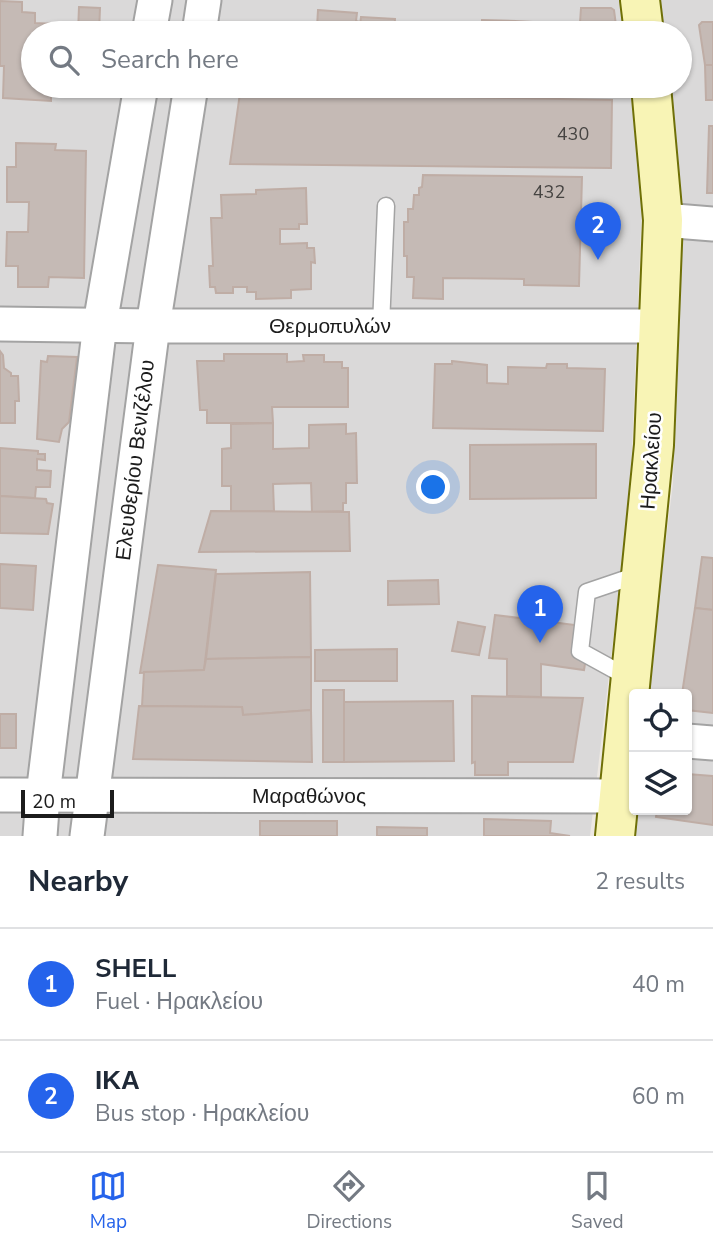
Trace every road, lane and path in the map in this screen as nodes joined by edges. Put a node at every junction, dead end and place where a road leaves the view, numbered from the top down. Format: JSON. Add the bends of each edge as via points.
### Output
{"nodes":[{"id":1,"x":155,"y":0,"type":"edge"},
{"id":2,"x":204,"y":0,"type":"edge"},
{"id":3,"x":640,"y":0,"type":"edge"},
{"id":4,"x":151,"y":21,"type":"edge"},
{"id":5,"x":201,"y":21,"type":"edge"},
{"id":6,"x":643,"y":21,"type":"edge"},
{"id":7,"x":139,"y":98,"type":"edge"},
{"id":8,"x":189,"y":98,"type":"edge"},
{"id":9,"x":652,"y":98,"type":"edge"},
{"id":10,"x":386,"y":206,"type":"dead end"},
{"id":11,"x":663,"y":220,"type":"junction"},
{"id":12,"x":713,"y":224,"type":"edge"},
{"id":13,"x":0,"y":324,"type":"edge"},
{"id":14,"x":100,"y":324,"type":"junction"},
{"id":15,"x":153,"y":326,"type":"junction"},
{"id":16,"x":382,"y":326,"type":"junction"},
{"id":17,"x":659,"y":326,"type":"junction"},
{"id":18,"x":642,"y":573,"type":"junction"},
{"id":19,"x":632,"y":680,"type":"junction"},
{"id":20,"x":632,"y":689,"type":"edge"},
{"id":21,"x":692,"y":741,"type":"edge"},
{"id":22,"x":713,"y":743,"type":"edge"},
{"id":23,"x":629,"y":746,"type":"edge"},
{"id":24,"x":0,"y":795,"type":"edge"},
{"id":25,"x":43,"y":795,"type":"junction"},
{"id":26,"x":92,"y":795,"type":"junction"},
{"id":27,"x":622,"y":825,"type":"edge"},
{"id":28,"x":40,"y":836,"type":"edge"},
{"id":29,"x":87,"y":836,"type":"edge"}],
"edges":[{"from":1,"to":4,"type":"street"},
{"from":2,"to":5,"type":"street"},
{"from":3,"to":6,"type":"main road"},
{"from":7,"to":14,"type":"street"},
{"from":8,"to":15,"type":"street","name":"Ελευθερίου Βενιζέλου"},
{"from":9,"to":11,"type":"main road","name":"Ηρακλείου"},
{"from":10,"to":16,"type":"lane"},
{"from":11,"to":12,"type":"street"},
{"from":11,"to":17,"type":"main road","name":"Ηρακλείου"},
{"from":13,"to":14,"type":"street","name":"Θερμοπυλών"},
{"from":14,"to":15,"type":"street","name":"Θερμοπυλών"},
{"from":14,"to":25,"type":"street"},
{"from":15,"to":16,"type":"street","name":"Θερμοπυλών"},
{"from":15,"to":26,"type":"street","name":"Ελευθερίου Βενιζέλου"},
{"from":16,"to":17,"type":"street","name":"Θερμοπυλών"},
{"from":17,"to":18,"type":"main road","name":"Ηρακλείου"},
{"from":18,"to":19,"type":"main road","name":"Ηρακλείου"},
{"from":18,"to":19,"type":"lane","via":[[587,592],[580,651]]},
{"from":19,"to":20,"type":"main road","name":"Ηρακλείου"},
{"from":21,"to":22,"type":"street"},
{"from":23,"to":27,"type":"main road","name":"Ηρακλείου"},
{"from":24,"to":25,"type":"street","name":"Μαραθώνος"},
{"from":25,"to":26,"type":"street","name":"Μαραθώνος"},
{"from":25,"to":28,"type":"street"},
{"from":26,"to":27,"type":"street","name":"Μαραθώνος"},
{"from":26,"to":29,"type":"street","name":"Ελευθερίου Βενιζέλου"}]}
